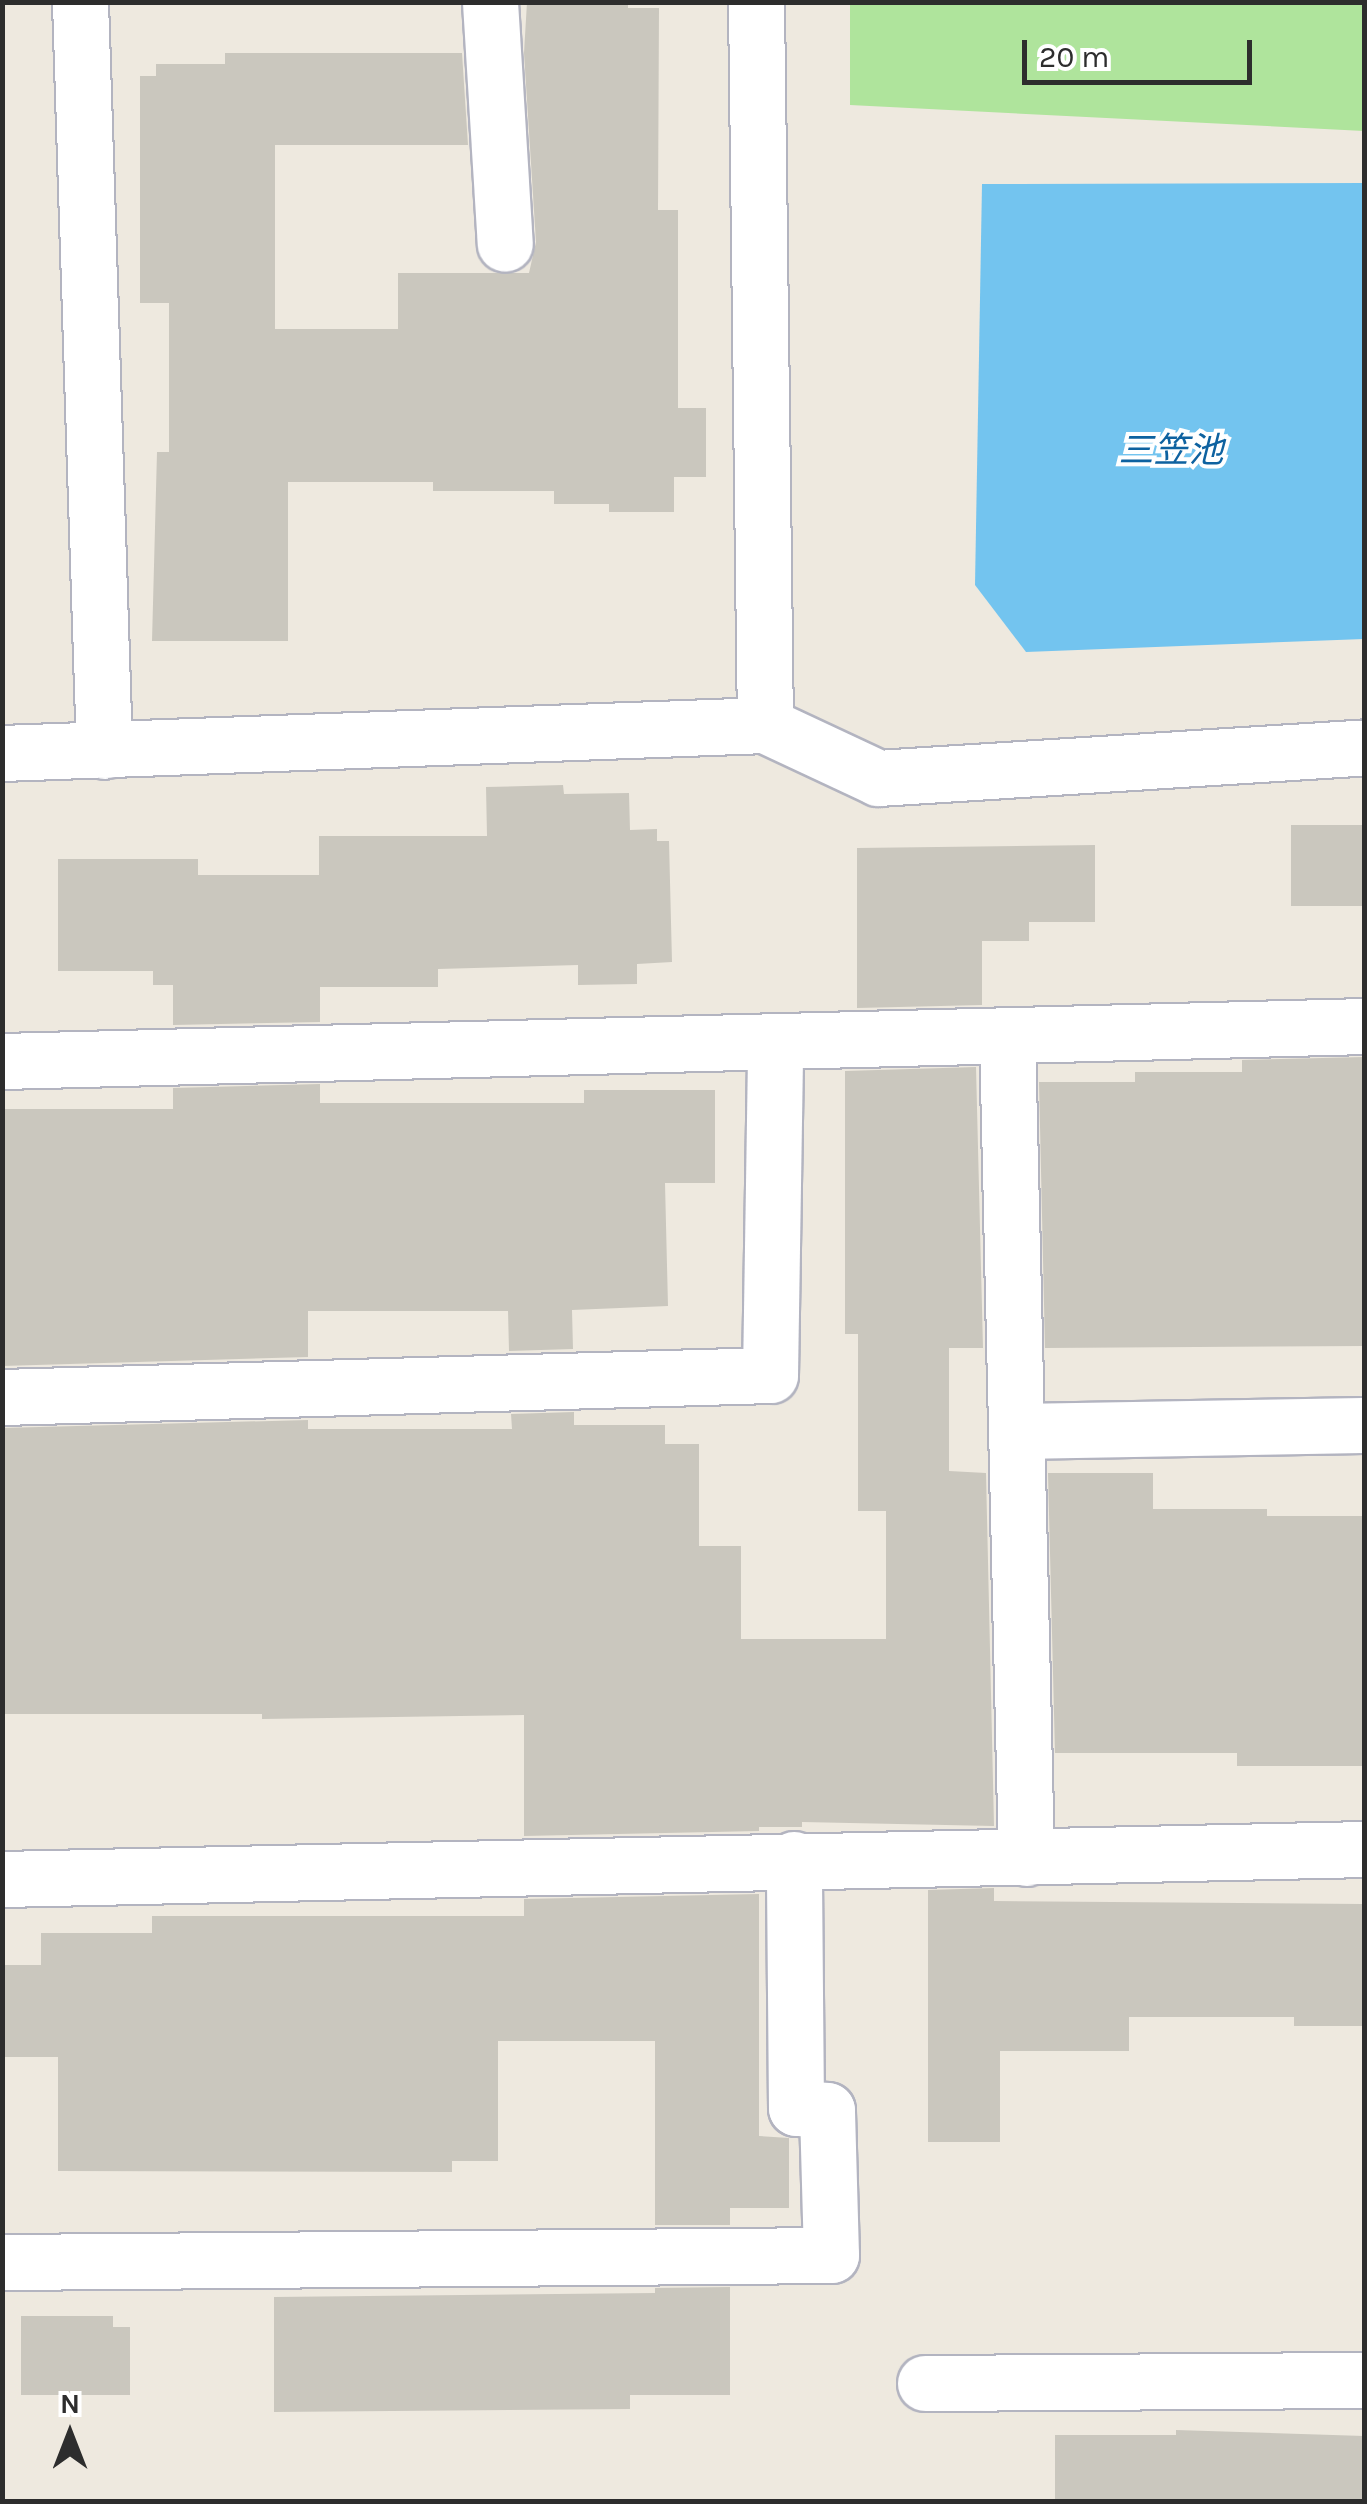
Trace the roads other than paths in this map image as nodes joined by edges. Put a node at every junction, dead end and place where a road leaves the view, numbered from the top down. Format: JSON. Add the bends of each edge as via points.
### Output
{"nodes":[{"id":1,"x":80,"y":2,"type":"edge"},
{"id":2,"x":490,"y":2,"type":"edge"},
{"id":3,"x":756,"y":2,"type":"edge"},
{"id":4,"x":505,"y":244,"type":"dead end"},
{"id":5,"x":765,"y":726,"type":"junction"},
{"id":6,"x":1364,"y":747,"type":"edge"},
{"id":7,"x":104,"y":751,"type":"junction"},
{"id":8,"x":2,"y":752,"type":"edge"},
{"id":9,"x":1364,"y":1026,"type":"edge"},
{"id":10,"x":1006,"y":1038,"type":"junction"},
{"id":11,"x":775,"y":1044,"type":"junction"},
{"id":12,"x":2,"y":1061,"type":"edge"},
{"id":13,"x":2,"y":1397,"type":"edge"},
{"id":14,"x":1364,"y":1426,"type":"edge"},
{"id":15,"x":1017,"y":1431,"type":"junction"},
{"id":16,"x":1364,"y":1849,"type":"edge"},
{"id":17,"x":1026,"y":1858,"type":"junction"},
{"id":18,"x":794,"y":1859,"type":"junction"},
{"id":19,"x":2,"y":1879,"type":"edge"},
{"id":20,"x":2,"y":2262,"type":"edge"},
{"id":21,"x":1364,"y":2380,"type":"edge"},
{"id":22,"x":926,"y":2383,"type":"dead end"}],
"edges":[{"from":1,"to":7,"type":"street"},
{"from":2,"to":4,"type":"street"},
{"from":3,"to":5,"type":"street"},
{"from":5,"to":6,"type":"street","via":[[878,778]]},
{"from":5,"to":7,"type":"street"},
{"from":7,"to":8,"type":"street"},
{"from":9,"to":10,"type":"street"},
{"from":10,"to":11,"type":"street"},
{"from":10,"to":15,"type":"street"},
{"from":11,"to":12,"type":"street"},
{"from":11,"to":13,"type":"street","via":[[770,1375]]},
{"from":14,"to":15,"type":"street"},
{"from":15,"to":17,"type":"street"},
{"from":16,"to":17,"type":"street"},
{"from":17,"to":18,"type":"street"},
{"from":18,"to":19,"type":"street"},
{"from":18,"to":20,"type":"street","via":[[796,2108],[828,2110],[830,2255]]},
{"from":21,"to":22,"type":"street"}]}
